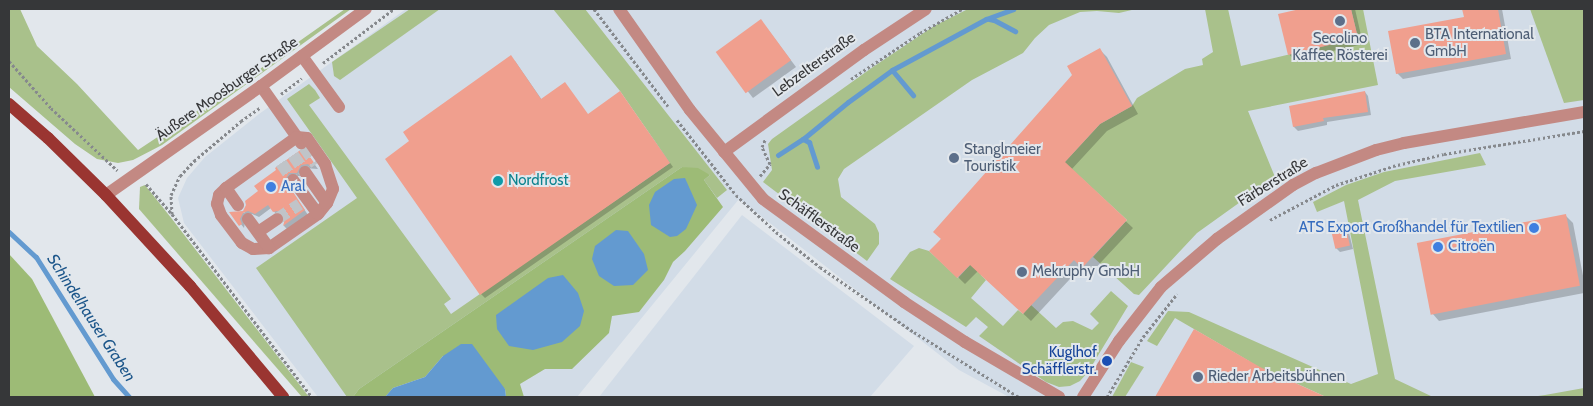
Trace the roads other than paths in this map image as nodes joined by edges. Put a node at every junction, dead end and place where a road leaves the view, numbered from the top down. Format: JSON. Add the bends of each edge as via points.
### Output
{"nodes":[{"id":1,"x":366,"y":9,"type":"edge"},
{"id":2,"x":619,"y":9,"type":"edge"},
{"id":3,"x":926,"y":9,"type":"edge"},
{"id":4,"x":302,"y":56,"type":"junction"},
{"id":5,"x":261,"y":86,"type":"junction"},
{"id":6,"x":9,"y":104,"type":"edge"},
{"id":7,"x":339,"y":108,"type":"dead end"},
{"id":8,"x":1584,"y":112,"type":"edge"},
{"id":9,"x":301,"y":142,"type":"junction"},
{"id":10,"x":724,"y":152,"type":"junction"},
{"id":11,"x":316,"y":164,"type":"tunnel mouth"},
{"id":12,"x":305,"y":172,"type":"tunnel mouth"},
{"id":13,"x":293,"y":180,"type":"tunnel mouth"},
{"id":14,"x":226,"y":188,"type":"junction"},
{"id":15,"x":334,"y":188,"type":"junction"},
{"id":16,"x":106,"y":195,"type":"junction"},
{"id":17,"x":327,"y":203,"type":"junction"},
{"id":18,"x":238,"y":205,"type":"dead end"},
{"id":19,"x":318,"y":214,"type":"junction"},
{"id":20,"x":248,"y":219,"type":"dead end"},
{"id":21,"x":277,"y":219,"type":"tunnel mouth"},
{"id":22,"x":258,"y":232,"type":"junction"},
{"id":23,"x":269,"y":248,"type":"junction"},
{"id":24,"x":283,"y":397,"type":"edge"},
{"id":25,"x":1058,"y":397,"type":"edge"},
{"id":26,"x":1083,"y":397,"type":"edge"}],
"edges":[{"from":1,"to":4,"type":"street","name":"Äußere Moosburger Straße"},
{"from":2,"to":10,"type":"street","name":"Schäfflerstraße","via":[[690,110]]},
{"from":3,"to":10,"type":"street","name":"Lebzelterstraße"},
{"from":4,"to":5,"type":"street","name":"Äußere Moosburger Straße"},
{"from":4,"to":7,"type":"street"},
{"from":5,"to":9,"type":"street"},
{"from":5,"to":16,"type":"street","name":"Äußere Moosburger Straße"},
{"from":6,"to":16,"type":"main road"},
{"from":8,"to":26,"type":"street","name":"Färberstraße","via":[[1376,150],[1293,185],[1217,239],[1161,287],[1119,341]]},
{"from":9,"to":14,"type":"street"},
{"from":9,"to":15,"type":"street","via":[[307,138],[324,164]]},
{"from":10,"to":25,"type":"street","name":"Schäfflerstraße","via":[[763,200],[801,229],[904,302]]},
{"from":11,"to":15,"type":"street"},
{"from":12,"to":17,"type":"street"},
{"from":13,"to":19,"type":"street","via":[[303,201]]},
{"from":14,"to":18,"type":"street"},
{"from":14,"to":23,"type":"street","via":[[217,204],[221,215],[242,243],[253,249]]},
{"from":15,"to":17,"type":"street"},
{"from":16,"to":24,"type":"main road","via":[[190,286]]},
{"from":17,"to":19,"type":"street"},
{"from":19,"to":23,"type":"street"},
{"from":20,"to":22,"type":"street"},
{"from":21,"to":22,"type":"street"},
{"from":22,"to":23,"type":"street"}]}
